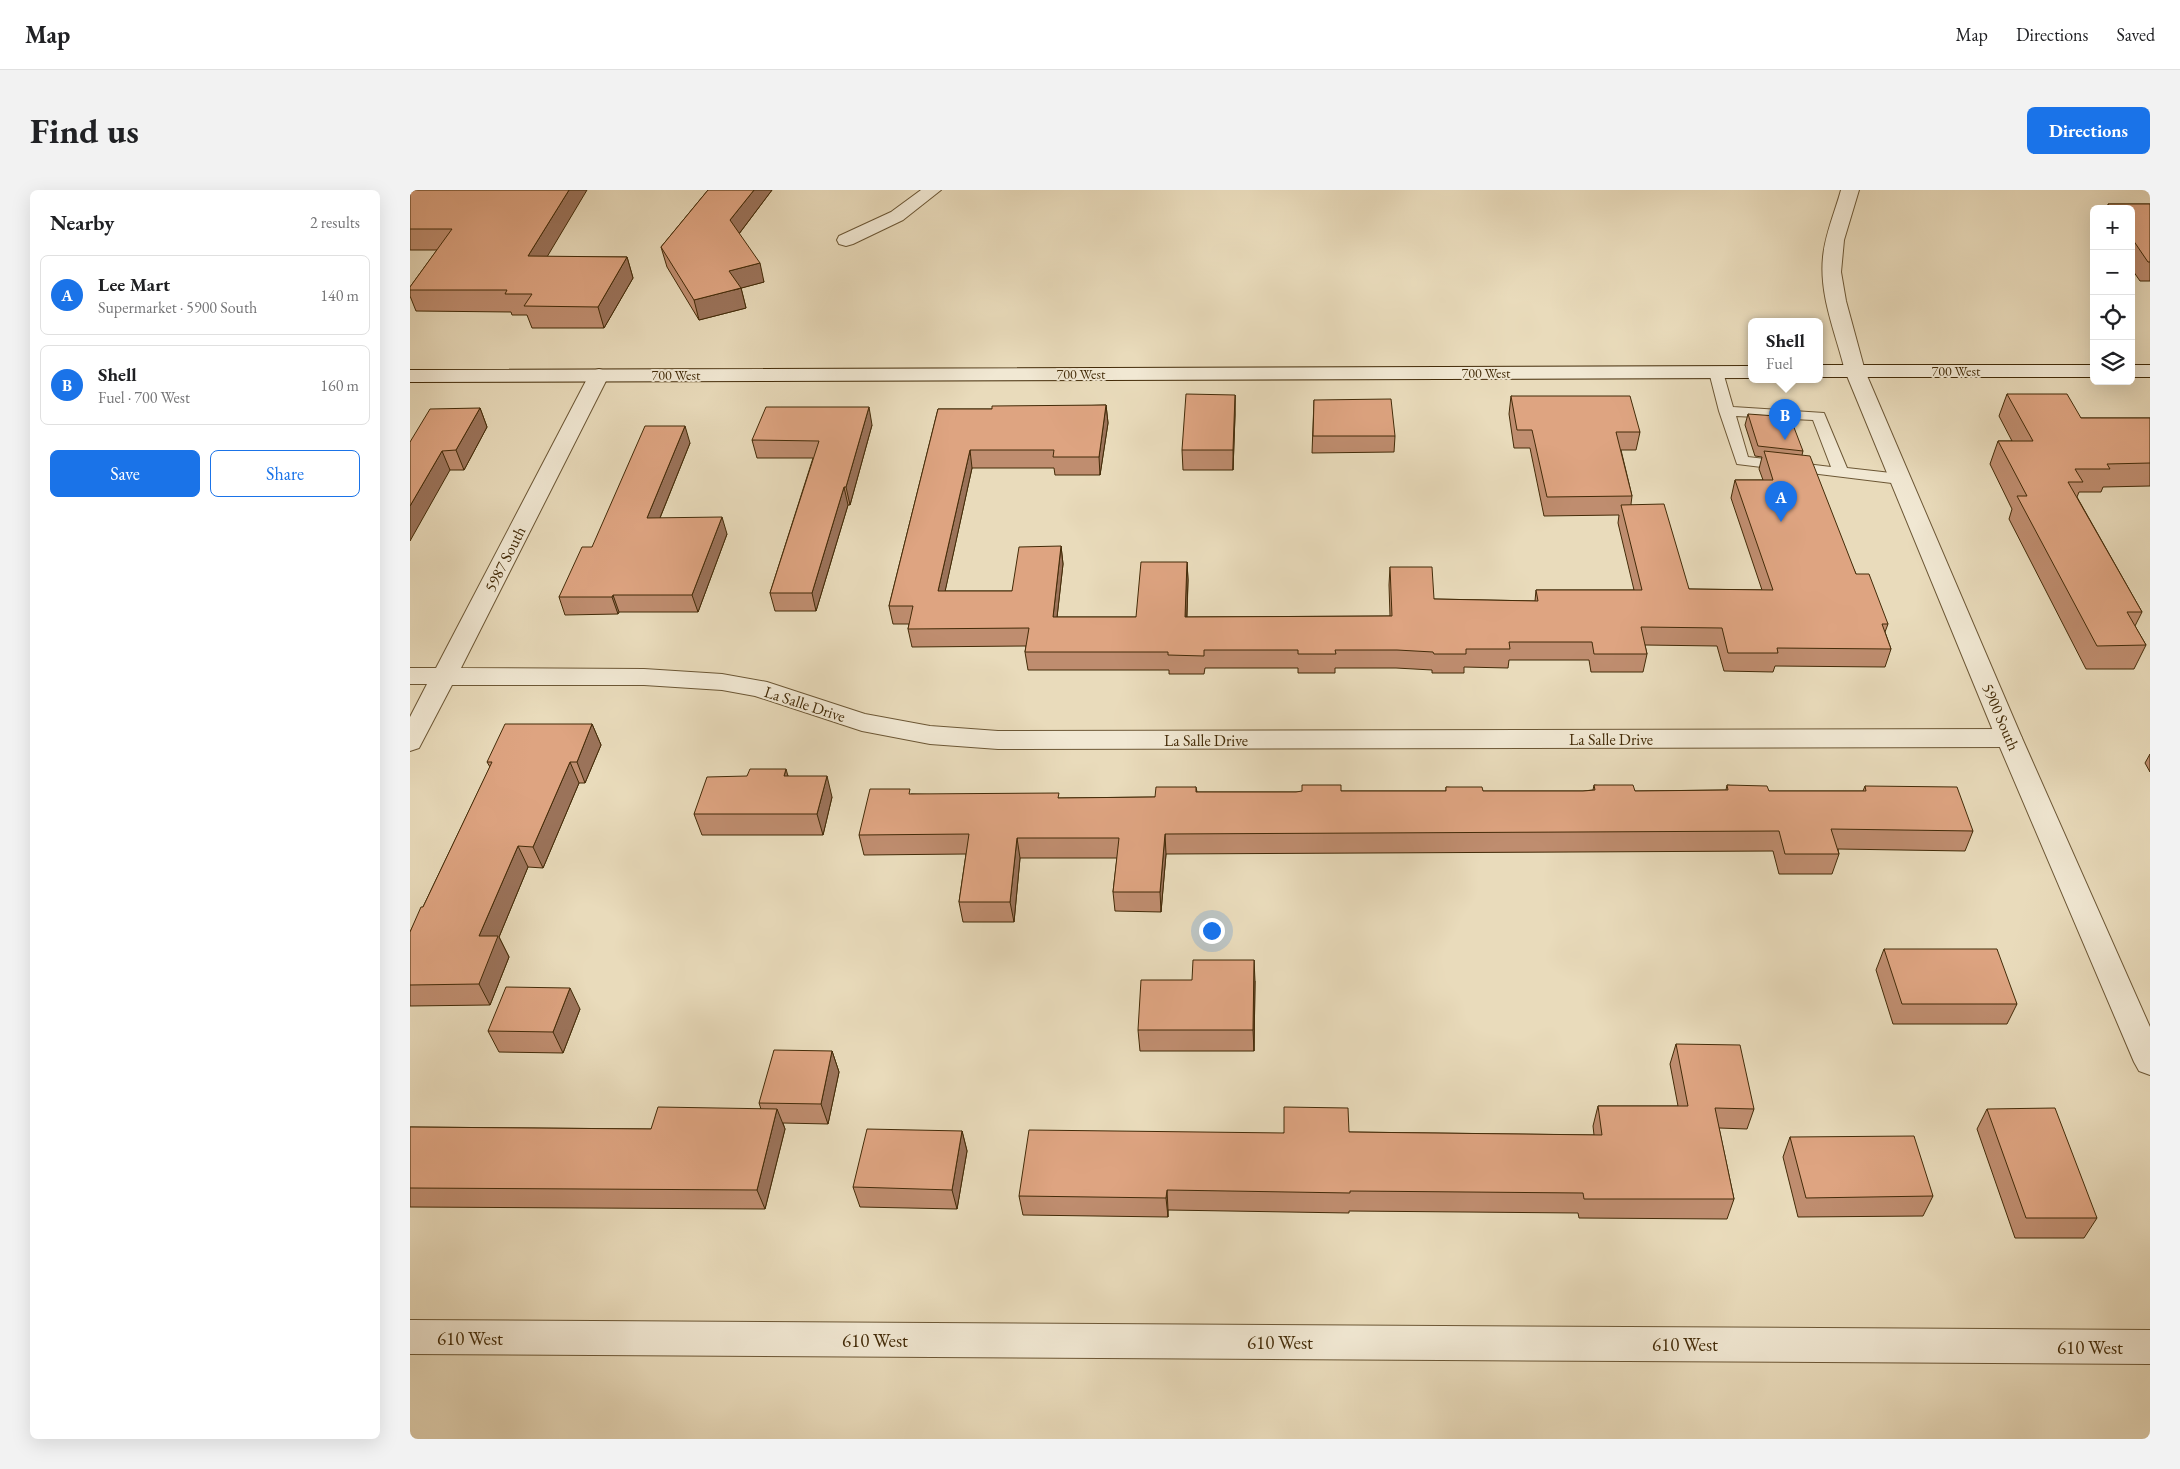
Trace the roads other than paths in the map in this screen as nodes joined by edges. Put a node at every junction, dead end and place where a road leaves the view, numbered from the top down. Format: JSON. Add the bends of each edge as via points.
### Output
{"nodes":[{"id":1,"x":932,"y":190,"type":"edge"},
{"id":2,"x":1850,"y":190,"type":"edge"},
{"id":3,"x":846,"y":240,"type":"dead end"},
{"id":4,"x":1823,"y":371,"type":"edge"},
{"id":5,"x":1855,"y":371,"type":"junction"},
{"id":6,"x":2090,"y":371,"type":"edge"},
{"id":7,"x":2135,"y":371,"type":"edge"},
{"id":8,"x":2150,"y":371,"type":"edge"},
{"id":9,"x":1716,"y":372,"type":"junction"},
{"id":10,"x":1748,"y":372,"type":"edge"},
{"id":11,"x":598,"y":375,"type":"junction"},
{"id":12,"x":410,"y":376,"type":"edge"},
{"id":13,"x":1726,"y":410,"type":"junction"},
{"id":14,"x":1841,"y":472,"type":"junction"},
{"id":15,"x":1900,"y":478,"type":"junction"},
{"id":16,"x":410,"y":676,"type":"edge"},
{"id":17,"x":444,"y":676,"type":"junction"},
{"id":18,"x":2009,"y":738,"type":"junction"},
{"id":19,"x":410,"y":742,"type":"edge"},
{"id":20,"x":2150,"y":1062,"type":"edge"},
{"id":21,"x":410,"y":1337,"type":"edge"},
{"id":22,"x":2150,"y":1347,"type":"edge"}],
"edges":[{"from":1,"to":3,"type":"street","via":[[897,216]]},
{"from":2,"to":5,"type":"street","name":"5900 South","via":[[1832,258],[1833,288]]},
{"from":4,"to":5,"type":"street","name":"700 West"},
{"from":5,"to":6,"type":"street","name":"700 West"},
{"from":5,"to":15,"type":"street","name":"5900 South"},
{"from":7,"to":8,"type":"street"},
{"from":9,"to":10,"type":"street","name":"700 West"},
{"from":9,"to":11,"type":"street","name":"700 West"},
{"from":9,"to":13,"type":"lane"},
{"from":11,"to":12,"type":"street","name":"700 West"},
{"from":11,"to":17,"type":"street","name":"5987 South"},
{"from":13,"to":14,"type":"lane","via":[[1742,461],[1795,461]]},
{"from":13,"to":14,"type":"lane","via":[[1780,420],[1819,416]]},
{"from":14,"to":15,"type":"lane"},
{"from":15,"to":18,"type":"street","name":"5900 South"},
{"from":16,"to":17,"type":"street","name":"La Salle Drive"},
{"from":17,"to":18,"type":"street","name":"La Salle Drive","via":[[644,677],[722,682],[766,691],[862,722],[930,735],[998,740]]},
{"from":17,"to":19,"type":"street","name":"5987 South"},
{"from":18,"to":20,"type":"street","name":"5900 South"},
{"from":21,"to":22,"type":"street","name":"610 West"}]}
